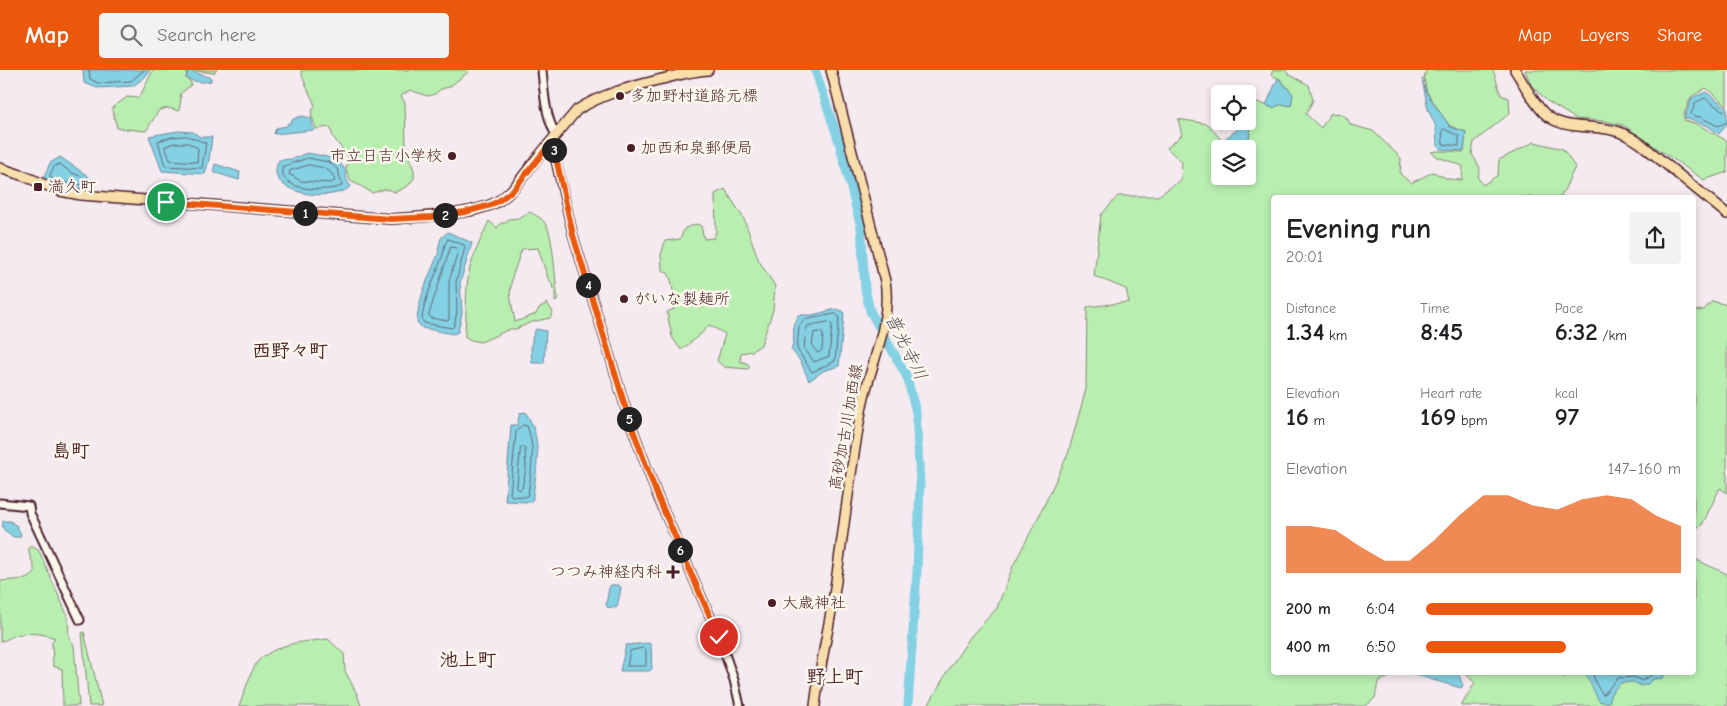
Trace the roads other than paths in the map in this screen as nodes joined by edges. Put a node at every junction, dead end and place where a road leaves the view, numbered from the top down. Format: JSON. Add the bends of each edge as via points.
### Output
{"nodes":[{"id":1,"x":542,"y":70,"type":"edge"},
{"id":2,"x":708,"y":70,"type":"edge"},
{"id":3,"x":831,"y":70,"type":"edge"},
{"id":4,"x":1515,"y":70,"type":"edge"},
{"id":5,"x":556,"y":135,"type":"junction"},
{"id":6,"x":550,"y":144,"type":"junction"},
{"id":7,"x":0,"y":168,"type":"edge"},
{"id":8,"x":1727,"y":214,"type":"edge"},
{"id":9,"x":0,"y":503,"type":"edge"},
{"id":10,"x":80,"y":620,"type":"dead end"},
{"id":11,"x":740,"y":706,"type":"edge"},
{"id":12,"x":815,"y":706,"type":"edge"}],
"edges":[{"from":1,"to":5,"type":"street","via":[[547,114]]},
{"from":2,"to":5,"type":"main road","via":[[689,72],[600,97],[577,110]]},
{"from":3,"to":12,"type":"main road","name":"高砂加古川加西線","via":[[885,281],[887,302],[862,406]]},
{"from":4,"to":8,"type":"main road","via":[[1536,103],[1553,119],[1571,126],[1625,134]]},
{"from":5,"to":6,"type":"main road"},
{"from":6,"to":7,"type":"main road","via":[[514,189],[491,205],[431,217],[391,219],[81,196]]},
{"from":6,"to":11,"type":"street","via":[[554,149],[564,200],[591,298],[629,419],[657,495],[719,637]]},
{"from":9,"to":10,"type":"street","via":[[29,506]]}]}
